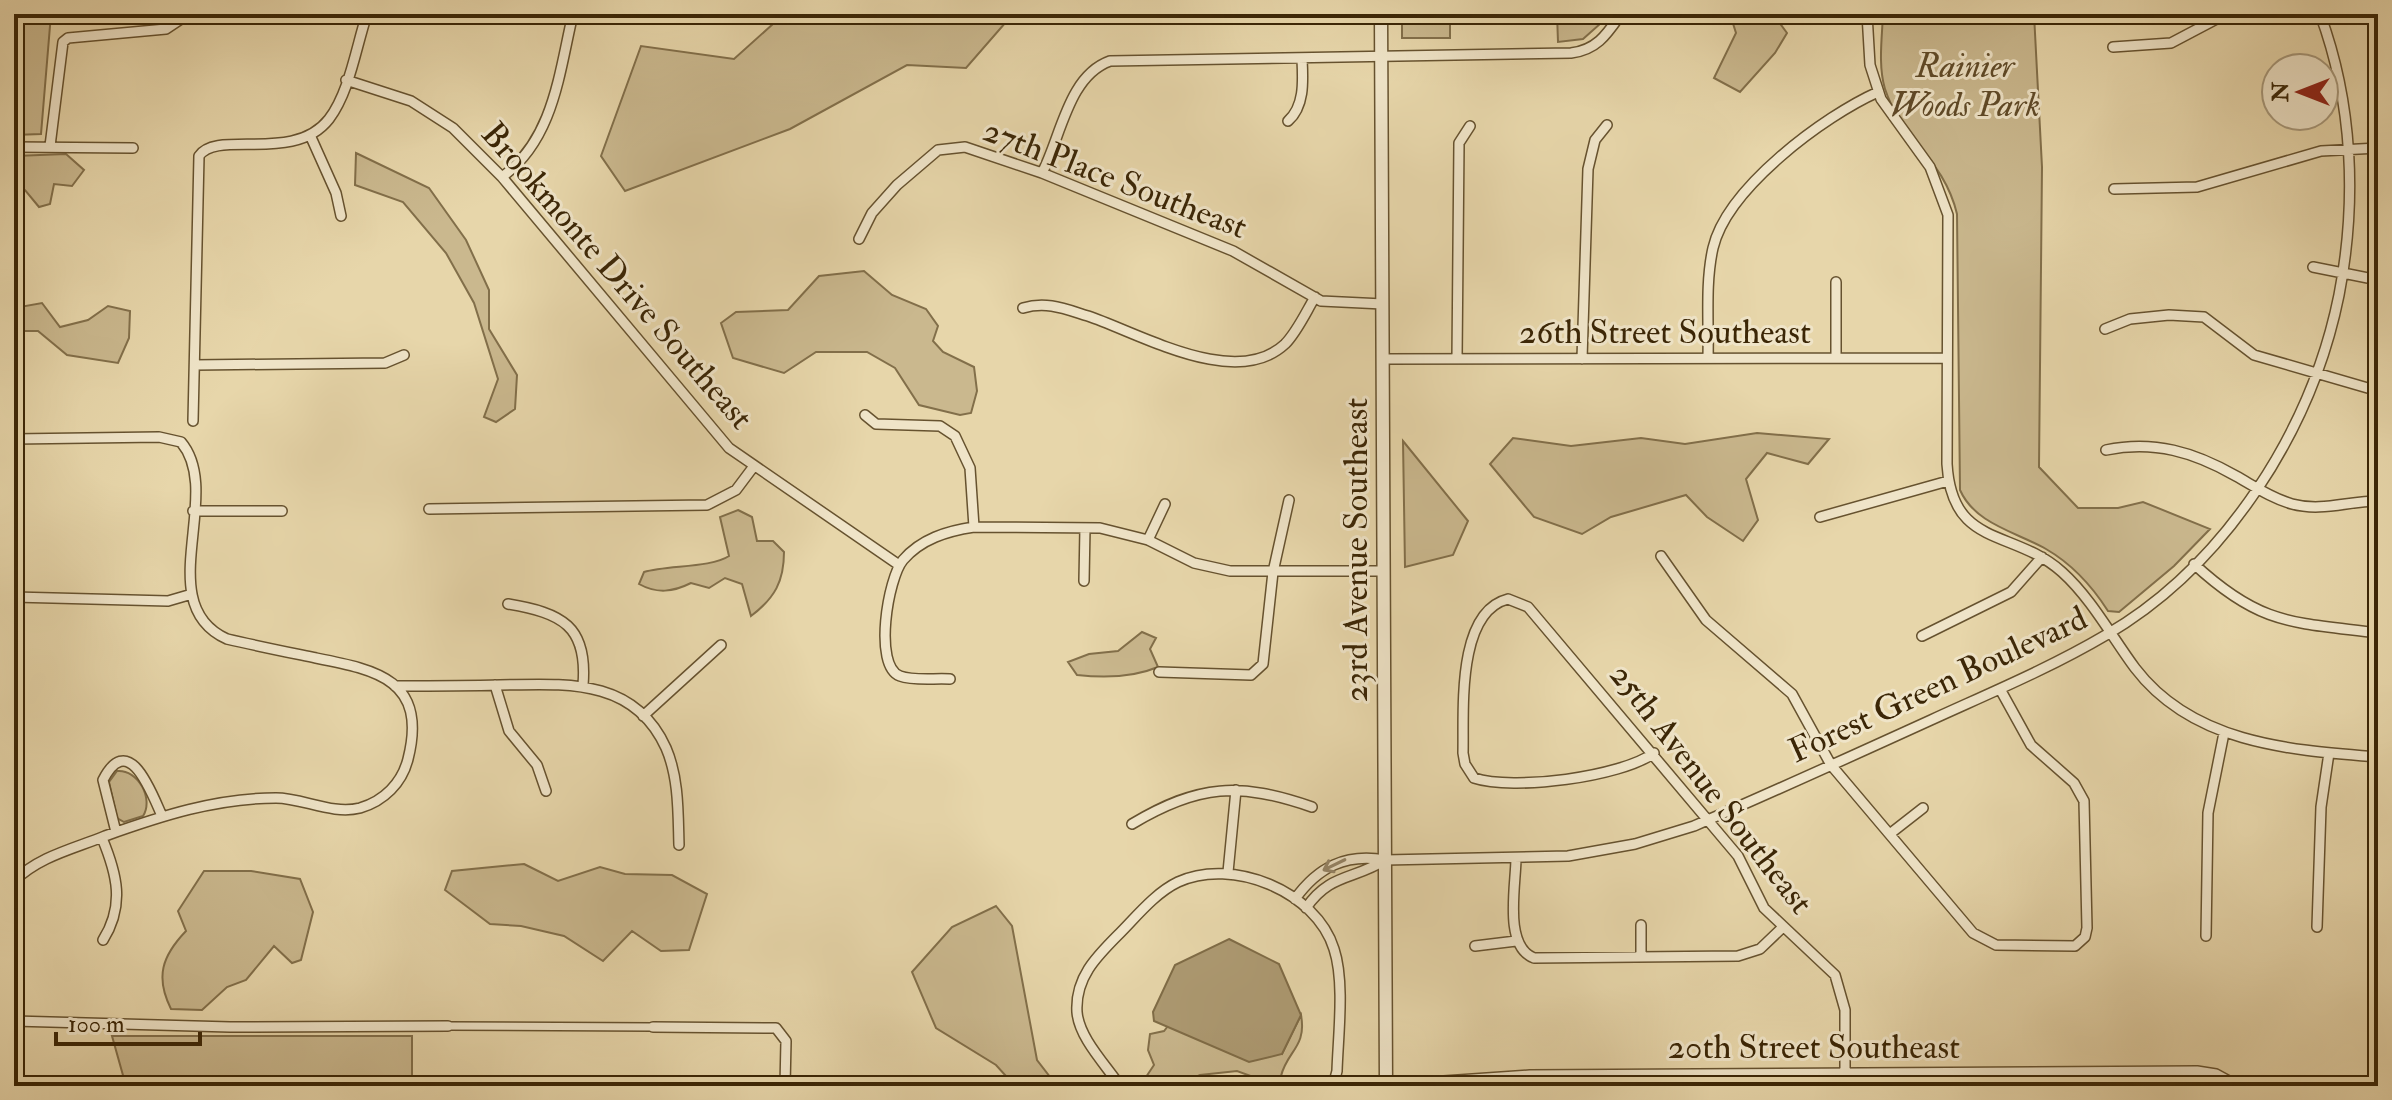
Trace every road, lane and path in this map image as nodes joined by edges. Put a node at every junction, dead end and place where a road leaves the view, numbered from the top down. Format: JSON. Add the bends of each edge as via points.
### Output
{"nodes":[{"id":1,"x":367,"y":14,"type":"edge"},
{"id":2,"x":573,"y":14,"type":"edge"},
{"id":3,"x":1381,"y":14,"type":"edge"},
{"id":4,"x":1621,"y":14,"type":"edge"},
{"id":5,"x":1867,"y":14,"type":"edge"},
{"id":6,"x":2226,"y":14,"type":"edge"},
{"id":7,"x":2320,"y":14,"type":"edge"},
{"id":8,"x":184,"y":17,"type":"dead end"},
{"id":9,"x":2113,"y":47,"type":"dead end"},
{"id":10,"x":1381,"y":58,"type":"junction"},
{"id":11,"x":1302,"y":59,"type":"junction"},
{"id":12,"x":346,"y":80,"type":"junction"},
{"id":13,"x":1878,"y":92,"type":"junction"},
{"id":14,"x":1288,"y":121,"type":"dead end"},
{"id":15,"x":1607,"y":125,"type":"dead end"},
{"id":16,"x":1470,"y":126,"type":"dead end"},
{"id":17,"x":310,"y":135,"type":"junction"},
{"id":18,"x":50,"y":146,"type":"junction"},
{"id":19,"x":14,"y":147,"type":"edge"},
{"id":20,"x":2348,"y":147,"type":"junction"},
{"id":21,"x":133,"y":148,"type":"dead end"},
{"id":22,"x":2378,"y":148,"type":"edge"},
{"id":23,"x":1042,"y":173,"type":"junction"},
{"id":24,"x":502,"y":177,"type":"junction"},
{"id":25,"x":2114,"y":189,"type":"dead end"},
{"id":26,"x":341,"y":216,"type":"dead end"},
{"id":27,"x":859,"y":239,"type":"dead end"},
{"id":28,"x":2313,"y":267,"type":"dead end"},
{"id":29,"x":2343,"y":273,"type":"junction"},
{"id":30,"x":2378,"y":280,"type":"edge"},
{"id":31,"x":1836,"y":282,"type":"dead end"},
{"id":32,"x":1315,"y":297,"type":"junction"},
{"id":33,"x":1383,"y":304,"type":"junction"},
{"id":34,"x":1023,"y":308,"type":"dead end"},
{"id":35,"x":2105,"y":329,"type":"dead end"},
{"id":36,"x":404,"y":355,"type":"dead end"},
{"id":37,"x":1708,"y":358,"type":"junction"},
{"id":38,"x":1836,"y":358,"type":"junction"},
{"id":39,"x":1947,"y":358,"type":"junction"},
{"id":40,"x":1383,"y":359,"type":"junction"},
{"id":41,"x":1457,"y":359,"type":"junction"},
{"id":42,"x":1582,"y":359,"type":"junction"},
{"id":43,"x":195,"y":365,"type":"junction"},
{"id":44,"x":2317,"y":374,"type":"junction"},
{"id":45,"x":2378,"y":391,"type":"edge"},
{"id":46,"x":865,"y":415,"type":"dead end"},
{"id":47,"x":193,"y":421,"type":"dead end"},
{"id":48,"x":14,"y":439,"type":"edge"},
{"id":49,"x":2106,"y":450,"type":"dead end"},
{"id":50,"x":754,"y":466,"type":"junction"},
{"id":51,"x":1948,"y":481,"type":"junction"},
{"id":52,"x":2257,"y":488,"type":"junction"},
{"id":53,"x":1289,"y":500,"type":"dead end"},
{"id":54,"x":2378,"y":501,"type":"edge"},
{"id":55,"x":1165,"y":504,"type":"dead end"},
{"id":56,"x":429,"y":509,"type":"dead end"},
{"id":57,"x":193,"y":511,"type":"junction"},
{"id":58,"x":282,"y":511,"type":"dead end"},
{"id":59,"x":1820,"y":517,"type":"dead end"},
{"id":60,"x":974,"y":527,"type":"junction"},
{"id":61,"x":1085,"y":528,"type":"junction"},
{"id":62,"x":1148,"y":540,"type":"junction"},
{"id":63,"x":1661,"y":556,"type":"dead end"},
{"id":64,"x":2042,"y":557,"type":"junction"},
{"id":65,"x":2194,"y":564,"type":"junction"},
{"id":66,"x":899,"y":565,"type":"junction"},
{"id":67,"x":1384,"y":571,"type":"junction"},
{"id":68,"x":1273,"y":572,"type":"junction"},
{"id":69,"x":1084,"y":581,"type":"dead end"},
{"id":70,"x":192,"y":594,"type":"junction"},
{"id":71,"x":14,"y":597,"type":"edge"},
{"id":72,"x":508,"y":604,"type":"dead end"},
{"id":73,"x":2378,"y":633,"type":"edge"},
{"id":74,"x":2109,"y":634,"type":"junction"},
{"id":75,"x":1922,"y":636,"type":"dead end"},
{"id":76,"x":721,"y":645,"type":"dead end"},
{"id":77,"x":1159,"y":672,"type":"dead end"},
{"id":78,"x":950,"y":679,"type":"dead end"},
{"id":79,"x":495,"y":685,"type":"junction"},
{"id":80,"x":583,"y":685,"type":"junction"},
{"id":81,"x":395,"y":686,"type":"junction"},
{"id":82,"x":2000,"y":689,"type":"junction"},
{"id":83,"x":643,"y":716,"type":"junction"},
{"id":84,"x":2224,"y":733,"type":"junction"},
{"id":85,"x":1654,"y":753,"type":"junction"},
{"id":86,"x":2329,"y":753,"type":"junction"},
{"id":87,"x":2378,"y":757,"type":"edge"},
{"id":88,"x":1831,"y":765,"type":"junction"},
{"id":89,"x":1236,"y":790,"type":"junction"},
{"id":90,"x":546,"y":791,"type":"dead end"},
{"id":91,"x":1312,"y":807,"type":"dead end"},
{"id":92,"x":1923,"y":808,"type":"dead end"},
{"id":93,"x":162,"y":816,"type":"junction"},
{"id":94,"x":1708,"y":820,"type":"junction"},
{"id":95,"x":1132,"y":824,"type":"dead end"},
{"id":96,"x":116,"y":832,"type":"junction"},
{"id":97,"x":1891,"y":833,"type":"junction"},
{"id":98,"x":102,"y":838,"type":"junction"},
{"id":99,"x":679,"y":845,"type":"dead end"},
{"id":100,"x":1516,"y":858,"type":"junction"},
{"id":101,"x":1385,"y":860,"type":"junction"},
{"id":102,"x":1228,"y":872,"type":"junction"},
{"id":103,"x":14,"y":881,"type":"edge"},
{"id":104,"x":1295,"y":899,"type":"junction"},
{"id":105,"x":1306,"y":908,"type":"junction"},
{"id":106,"x":1641,"y":925,"type":"dead end"},
{"id":107,"x":1783,"y":927,"type":"junction"},
{"id":108,"x":2317,"y":927,"type":"dead end"},
{"id":109,"x":2206,"y":936,"type":"dead end"},
{"id":110,"x":103,"y":940,"type":"dead end"},
{"id":111,"x":1516,"y":941,"type":"junction"},
{"id":112,"x":1475,"y":946,"type":"dead end"},
{"id":113,"x":1641,"y":957,"type":"junction"},
{"id":114,"x":14,"y":1021,"type":"edge"},
{"id":115,"x":448,"y":1026,"type":"joint"},
{"id":116,"x":653,"y":1027,"type":"joint"},
{"id":117,"x":1845,"y":1073,"type":"junction"},
{"id":118,"x":1701,"y":1074,"type":"junction"},
{"id":119,"x":2378,"y":1079,"type":"edge"},
{"id":120,"x":785,"y":1086,"type":"edge"},
{"id":121,"x":1120,"y":1086,"type":"edge"},
{"id":122,"x":1333,"y":1086,"type":"edge"},
{"id":123,"x":1386,"y":1086,"type":"edge"},
{"id":124,"x":1700,"y":1086,"type":"edge"},
{"id":125,"x":1845,"y":1086,"type":"edge"},
{"id":126,"x":2238,"y":1086,"type":"edge"},
{"id":127,"x":2361,"y":1086,"type":"edge"}],
"edges":[{"from":1,"to":12,"type":"street"},
{"from":2,"to":24,"type":"street","via":[[545,126],[527,156]]},
{"from":3,"to":10,"type":"street","name":"23rd Avenue Southeast"},
{"from":4,"to":10,"type":"street","via":[[1604,40],[1571,53]]},
{"from":5,"to":13,"type":"street","via":[[1870,65]]},
{"from":6,"to":9,"type":"street","via":[[2171,43]]},
{"from":7,"to":20,"type":"street","name":"Forest Green Boulevard","via":[[2335,62]]},
{"from":8,"to":18,"type":"street","via":[[166,29],[63,42]]},
{"from":10,"to":11,"type":"street"},
{"from":10,"to":33,"type":"street","name":"23rd Avenue Southeast"},
{"from":11,"to":14,"type":"street","via":[[1300,100]]},
{"from":11,"to":23,"type":"street","via":[[1134,59],[1102,64],[1081,83]]},
{"from":12,"to":17,"type":"street","via":[[334,111]]},
{"from":12,"to":24,"type":"street","name":"Brookmonte Drive Southeast","via":[[411,101],[438,117]]},
{"from":13,"to":37,"type":"street","via":[[1841,110],[1750,184],[1730,209],[1711,258]]},
{"from":13,"to":39,"type":"street","via":[[1930,167],[1946,205]]},
{"from":15,"to":42,"type":"street","via":[[1595,140],[1588,169]]},
{"from":16,"to":41,"type":"street","via":[[1459,143]]},
{"from":17,"to":26,"type":"street"},
{"from":17,"to":43,"type":"street","via":[[284,144],[212,146],[202,151]]},
{"from":18,"to":19,"type":"street"},
{"from":18,"to":21,"type":"street"},
{"from":20,"to":22,"type":"street"},
{"from":20,"to":25,"type":"street","via":[[2197,187]]},
{"from":20,"to":29,"type":"street","name":"Forest Green Boulevard","via":[[2350,205]]},
{"from":23,"to":27,"type":"street","name":"27th Place Southeast","via":[[965,147],[943,148],[881,200]]},
{"from":23,"to":32,"type":"street","name":"27th Place Southeast","via":[[1258,262]]},
{"from":24,"to":50,"type":"street","name":"Brookmonte Drive Southeast","via":[[710,428]]},
{"from":28,"to":29,"type":"street"},
{"from":29,"to":30,"type":"street"},
{"from":29,"to":44,"type":"street","name":"Forest Green Boulevard"},
{"from":31,"to":38,"type":"street"},
{"from":32,"to":33,"type":"street","name":"27th Place Southeast"},
{"from":32,"to":34,"type":"street","via":[[1284,345],[1263,357],[1230,364],[1050,304]]},
{"from":33,"to":40,"type":"street","name":"23rd Avenue Southeast"},
{"from":35,"to":44,"type":"street","via":[[2130,319],[2204,317],[2254,355]]},
{"from":36,"to":43,"type":"street","via":[[385,363]]},
{"from":37,"to":38,"type":"street","name":"26th Street Southeast"},
{"from":37,"to":42,"type":"street","name":"26th Street Southeast"},
{"from":38,"to":39,"type":"street","name":"26th Street Southeast"},
{"from":39,"to":51,"type":"street"},
{"from":40,"to":41,"type":"street","name":"26th Street Southeast"},
{"from":40,"to":67,"type":"street","name":"23rd Avenue Southeast"},
{"from":41,"to":42,"type":"street","name":"26th Street Southeast"},
{"from":43,"to":47,"type":"street"},
{"from":44,"to":45,"type":"street"},
{"from":44,"to":52,"type":"street","name":"Forest Green Boulevard"},
{"from":46,"to":60,"type":"street","via":[[876,424],[940,426],[955,436],[970,468]]},
{"from":48,"to":57,"type":"street","via":[[159,437],[181,442],[193,464]]},
{"from":49,"to":52,"type":"street","via":[[2145,445],[2178,450]]},
{"from":50,"to":56,"type":"street","via":[[736,490],[707,505]]},
{"from":50,"to":66,"type":"street","name":"Brookmonte Drive Southeast"},
{"from":51,"to":59,"type":"street"},
{"from":51,"to":64,"type":"street","via":[[1958,509],[1976,527]]},
{"from":52,"to":54,"type":"street","via":[[2306,507]]},
{"from":52,"to":65,"type":"street","name":"Forest Green Boulevard"},
{"from":53,"to":68,"type":"street"},
{"from":55,"to":62,"type":"street"},
{"from":57,"to":58,"type":"street"},
{"from":57,"to":70,"type":"street"},
{"from":60,"to":61,"type":"street"},
{"from":60,"to":66,"type":"street","via":[[931,538]]},
{"from":61,"to":62,"type":"street"},
{"from":61,"to":69,"type":"street"},
{"from":62,"to":68,"type":"street","via":[[1204,566]]},
{"from":63,"to":88,"type":"street","via":[[1706,620],[1792,694]]},
{"from":64,"to":74,"type":"street","via":[[2079,589]]},
{"from":64,"to":75,"type":"street","via":[[2011,592]]},
{"from":65,"to":73,"type":"street","via":[[2233,598],[2267,615]]},
{"from":65,"to":74,"type":"street","name":"Forest Green Boulevard"},
{"from":66,"to":78,"type":"street","via":[[887,608],[886,658],[900,676]]},
{"from":67,"to":68,"type":"street"},
{"from":67,"to":101,"type":"street","name":"23rd Avenue Southeast"},
{"from":68,"to":77,"type":"street","via":[[1266,656],[1259,669],[1251,675]]},
{"from":70,"to":71,"type":"street","via":[[168,601]]},
{"from":70,"to":81,"type":"street","via":[[201,620],[214,633],[367,667]]},
{"from":72,"to":80,"type":"street","via":[[549,613],[573,630],[582,650]]},
{"from":74,"to":82,"type":"street","name":"Forest Green Boulevard"},
{"from":74,"to":84,"type":"street","via":[[2164,699]]},
{"from":76,"to":83,"type":"street"},
{"from":79,"to":80,"type":"street"},
{"from":79,"to":81,"type":"street"},
{"from":79,"to":90,"type":"street","via":[[504,721],[537,765]]},
{"from":80,"to":83,"type":"street"},
{"from":81,"to":93,"type":"street","via":[[409,707],[411,743],[402,776],[378,800],[343,809],[281,798],[254,799]]},
{"from":82,"to":88,"type":"street","name":"Forest Green Boulevard"},
{"from":82,"to":97,"type":"street","via":[[2026,738],[2074,783],[2084,801],[2087,928],[2081,941],[2044,948],[1996,945],[1977,936]]},
{"from":83,"to":99,"type":"street","via":[[671,763]]},
{"from":84,"to":86,"type":"street"},
{"from":84,"to":109,"type":"street","via":[[2208,813]]},
{"from":85,"to":85,"type":"street","name":"25th Avenue Southeast","via":[[1528,607],[1517,600],[1499,601],[1490,609],[1465,658],[1463,753],[1474,778],[1564,779],[1624,769]]},
{"from":85,"to":94,"type":"street","name":"25th Avenue Southeast"},
{"from":86,"to":87,"type":"street"},
{"from":86,"to":108,"type":"street","via":[[2321,807]]},
{"from":88,"to":94,"type":"street","name":"Forest Green Boulevard"},
{"from":88,"to":97,"type":"street"},
{"from":89,"to":91,"type":"street"},
{"from":89,"to":95,"type":"street","via":[[1178,798]]},
{"from":89,"to":102,"type":"street"},
{"from":92,"to":97,"type":"street"},
{"from":93,"to":96,"type":"street"},
{"from":93,"to":96,"type":"street","via":[[141,770],[131,762],[119,762],[103,780]]},
{"from":94,"to":100,"type":"street","name":"Forest Green Boulevard","via":[[1607,850]]},
{"from":94,"to":107,"type":"street","name":"25th Avenue Southeast","via":[[1744,864],[1764,908]]},
{"from":96,"to":98,"type":"street"},
{"from":98,"to":103,"type":"street","via":[[42,860]]},
{"from":98,"to":110,"type":"street","via":[[118,895]]},
{"from":100,"to":101,"type":"street","name":"Forest Green Boulevard"},
{"from":100,"to":111,"type":"street"},
{"from":101,"to":104,"type":"street","name":"Forest Green Boulevard","one_way":true,"via":[[1365,856],[1333,864]]},
{"from":101,"to":105,"type":"street","via":[[1331,881]]},
{"from":101,"to":123,"type":"street","name":"23rd Avenue Southeast"},
{"from":102,"to":104,"type":"street"},
{"from":102,"to":121,"type":"street","via":[[1180,881],[1148,905],[1082,977],[1082,1027]]},
{"from":104,"to":105,"type":"street"},
{"from":105,"to":122,"type":"street","via":[[1325,929],[1336,954]]},
{"from":106,"to":113,"type":"street"},
{"from":107,"to":113,"type":"street","via":[[1760,949],[1745,955]]},
{"from":107,"to":117,"type":"street","name":"25th Avenue Southeast","via":[[1828,966],[1841,987]]},
{"from":111,"to":112,"type":"street"},
{"from":111,"to":113,"type":"street","via":[[1534,958]]},
{"from":114,"to":115,"type":"street"},
{"from":115,"to":116,"type":"street"},
{"from":116,"to":120,"type":"street","via":[[776,1028],[786,1041]]},
{"from":117,"to":118,"type":"street","name":"20th Street Southeast"},
{"from":117,"to":125,"type":"street","name":"25th Avenue Southeast"},
{"from":117,"to":126,"type":"street","name":"20th Street Southeast","via":[[2197,1071]]},
{"from":118,"to":123,"type":"street","name":"20th Street Southeast","via":[[1530,1075]]},
{"from":118,"to":124,"type":"street"},
{"from":119,"to":127,"type":"street"}]}
